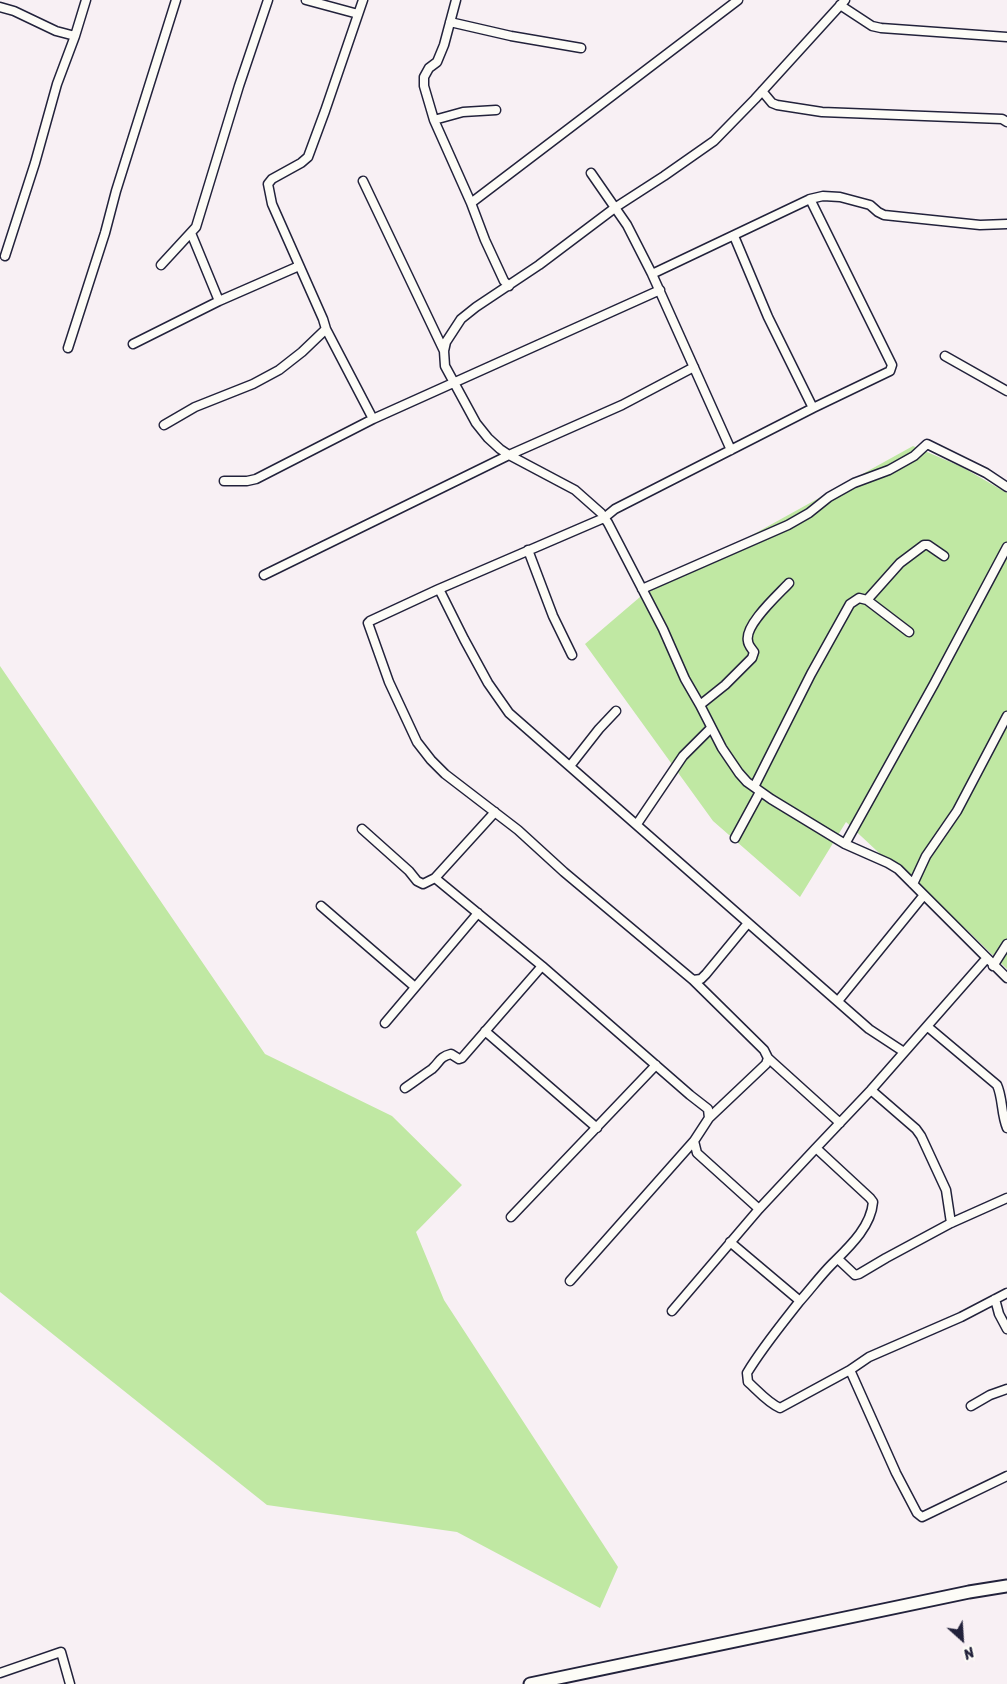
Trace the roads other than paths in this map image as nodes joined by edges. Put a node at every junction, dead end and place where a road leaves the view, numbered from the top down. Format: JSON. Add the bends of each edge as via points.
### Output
{"nodes":[{"id":1,"x":86,"y":0,"type":"edge"},
{"id":2,"x":176,"y":0,"type":"edge"},
{"id":3,"x":268,"y":0,"type":"edge"},
{"id":4,"x":306,"y":0,"type":"edge"},
{"id":5,"x":363,"y":0,"type":"edge"},
{"id":6,"x":456,"y":0,"type":"edge"},
{"id":7,"x":738,"y":0,"type":"edge"},
{"id":8,"x":842,"y":3,"type":"edge"},
{"id":9,"x":0,"y":7,"type":"edge"},
{"id":10,"x":358,"y":14,"type":"junction"},
{"id":11,"x":450,"y":22,"type":"junction"},
{"id":12,"x":75,"y":36,"type":"junction"},
{"id":13,"x":1007,"y":37,"type":"edge"},
{"id":14,"x":581,"y":48,"type":"dead end"},
{"id":15,"x":762,"y":91,"type":"junction"},
{"id":16,"x":496,"y":110,"type":"dead end"},
{"id":17,"x":434,"y":120,"type":"junction"},
{"id":18,"x":1007,"y":122,"type":"edge"},
{"id":19,"x":591,"y":173,"type":"dead end"},
{"id":20,"x":364,"y":181,"type":"dead end"},
{"id":21,"x":810,"y":199,"type":"junction"},
{"id":22,"x":472,"y":203,"type":"junction"},
{"id":23,"x":616,"y":207,"type":"junction"},
{"id":24,"x":1007,"y":224,"type":"edge"},
{"id":25,"x":191,"y":233,"type":"junction"},
{"id":26,"x":734,"y":236,"type":"junction"},
{"id":27,"x":5,"y":256,"type":"dead end"},
{"id":28,"x":161,"y":265,"type":"dead end"},
{"id":29,"x":299,"y":266,"type":"junction"},
{"id":30,"x":652,"y":274,"type":"junction"},
{"id":31,"x":509,"y":286,"type":"junction"},
{"id":32,"x":660,"y":290,"type":"junction"},
{"id":33,"x":219,"y":301,"type":"junction"},
{"id":34,"x":326,"y":329,"type":"junction"},
{"id":35,"x":133,"y":344,"type":"dead end"},
{"id":36,"x":68,"y":348,"type":"dead end"},
{"id":37,"x":444,"y":351,"type":"junction"},
{"id":38,"x":945,"y":356,"type":"dead end"},
{"id":39,"x":694,"y":367,"type":"junction"},
{"id":40,"x":1007,"y":380,"type":"edge"},
{"id":41,"x":454,"y":382,"type":"junction"},
{"id":42,"x":1005,"y":390,"type":"edge"},
{"id":43,"x":813,"y":408,"type":"junction"},
{"id":44,"x":373,"y":419,"type":"junction"},
{"id":45,"x":164,"y":425,"type":"dead end"},
{"id":46,"x":731,"y":450,"type":"junction"},
{"id":47,"x":509,"y":455,"type":"junction"},
{"id":48,"x":224,"y":481,"type":"dead end"},
{"id":49,"x":1007,"y":487,"type":"edge"},
{"id":50,"x":604,"y":518,"type":"junction"},
{"id":51,"x":1007,"y":547,"type":"edge"},
{"id":52,"x":528,"y":550,"type":"junction"},
{"id":53,"x":944,"y":556,"type":"dead end"},
{"id":54,"x":264,"y":575,"type":"dead end"},
{"id":55,"x":789,"y":583,"type":"dead end"},
{"id":56,"x":439,"y":589,"type":"junction"},
{"id":57,"x":642,"y":589,"type":"junction"},
{"id":58,"x":867,"y":600,"type":"junction"},
{"id":59,"x":909,"y":632,"type":"dead end"},
{"id":60,"x":572,"y":655,"type":"dead end"},
{"id":61,"x":700,"y":705,"type":"junction"},
{"id":62,"x":616,"y":710,"type":"dead end"},
{"id":63,"x":1007,"y":716,"type":"edge"},
{"id":64,"x":711,"y":728,"type":"junction"},
{"id":65,"x":570,"y":766,"type":"junction"},
{"id":66,"x":754,"y":787,"type":"junction"},
{"id":67,"x":760,"y":792,"type":"junction"},
{"id":68,"x":495,"y":812,"type":"junction"},
{"id":69,"x":637,"y":824,"type":"junction"},
{"id":70,"x":362,"y":829,"type":"dead end"},
{"id":71,"x":735,"y":838,"type":"dead end"},
{"id":72,"x":845,"y":844,"type":"junction"},
{"id":73,"x":436,"y":878,"type":"junction"},
{"id":74,"x":913,"y":884,"type":"junction"},
{"id":75,"x":924,"y":895,"type":"junction"},
{"id":76,"x":321,"y":906,"type":"dead end"},
{"id":77,"x":478,"y":913,"type":"junction"},
{"id":78,"x":748,"y":923,"type":"junction"},
{"id":79,"x":1007,"y":944,"type":"edge"},
{"id":80,"x":986,"y":959,"type":"junction"},
{"id":81,"x":542,"y":966,"type":"junction"},
{"id":82,"x":993,"y":966,"type":"junction"},
{"id":83,"x":1007,"y":978,"type":"edge"},
{"id":84,"x":693,"y":980,"type":"junction"},
{"id":85,"x":415,"y":987,"type":"junction"},
{"id":86,"x":838,"y":1000,"type":"junction"},
{"id":87,"x":385,"y":1023,"type":"dead end"},
{"id":88,"x":928,"y":1027,"type":"junction"},
{"id":89,"x":485,"y":1031,"type":"junction"},
{"id":90,"x":904,"y":1052,"type":"junction"},
{"id":91,"x":768,"y":1058,"type":"junction"},
{"id":92,"x":656,"y":1065,"type":"junction"},
{"id":93,"x":404,"y":1088,"type":"dead end"},
{"id":94,"x":871,"y":1090,"type":"junction"},
{"id":95,"x":710,"y":1118,"type":"junction"},
{"id":96,"x":840,"y":1123,"type":"junction"},
{"id":97,"x":597,"y":1128,"type":"junction"},
{"id":98,"x":1007,"y":1128,"type":"edge"},
{"id":99,"x":694,"y":1142,"type":"junction"},
{"id":100,"x":816,"y":1148,"type":"junction"},
{"id":101,"x":1007,"y":1198,"type":"edge"},
{"id":102,"x":759,"y":1209,"type":"junction"},
{"id":103,"x":511,"y":1217,"type":"dead end"},
{"id":104,"x":952,"y":1223,"type":"junction"},
{"id":105,"x":730,"y":1242,"type":"junction"},
{"id":106,"x":838,"y":1259,"type":"junction"},
{"id":107,"x":570,"y":1281,"type":"dead end"},
{"id":108,"x":1007,"y":1293,"type":"edge"},
{"id":109,"x":996,"y":1299,"type":"junction"},
{"id":110,"x":800,"y":1301,"type":"junction"},
{"id":111,"x":672,"y":1311,"type":"dead end"},
{"id":112,"x":1007,"y":1330,"type":"edge"},
{"id":113,"x":850,"y":1370,"type":"junction"},
{"id":114,"x":1007,"y":1389,"type":"edge"},
{"id":115,"x":971,"y":1406,"type":"dead end"},
{"id":116,"x":1007,"y":1476,"type":"edge"},
{"id":117,"x":1007,"y":1586,"type":"edge"},
{"id":118,"x":0,"y":1673,"type":"edge"},
{"id":119,"x":70,"y":1684,"type":"edge"},
{"id":120,"x":530,"y":1684,"type":"edge"}],
"edges":[{"from":1,"to":12,"type":"street"},
{"from":2,"to":36,"type":"street"},
{"from":3,"to":25,"type":"street","via":[[200,218]]},
{"from":4,"to":10,"type":"street"},
{"from":5,"to":10,"type":"street"},
{"from":6,"to":11,"type":"street"},
{"from":7,"to":22,"type":"street"},
{"from":8,"to":13,"type":"street","via":[[872,26]]},
{"from":8,"to":15,"type":"street"},
{"from":9,"to":12,"type":"street","via":[[56,32]]},
{"from":10,"to":29,"type":"street","via":[[308,157],[269,181],[272,204]]},
{"from":11,"to":14,"type":"street"},
{"from":11,"to":17,"type":"street","via":[[439,58],[424,76]]},
{"from":12,"to":27,"type":"street","via":[[57,84]]},
{"from":15,"to":18,"type":"street","via":[[777,105],[822,112]]},
{"from":15,"to":23,"type":"street","via":[[714,141]]},
{"from":16,"to":17,"type":"street","via":[[464,112]]},
{"from":17,"to":22,"type":"street"},
{"from":19,"to":23,"type":"street"},
{"from":20,"to":37,"type":"street"},
{"from":21,"to":24,"type":"street","via":[[840,197],[870,205],[884,214],[980,225]]},
{"from":21,"to":26,"type":"street"},
{"from":21,"to":43,"type":"street","via":[[892,365],[890,371]]},
{"from":22,"to":31,"type":"street","via":[[485,240]]},
{"from":23,"to":30,"type":"street"},
{"from":23,"to":31,"type":"street"},
{"from":25,"to":28,"type":"street"},
{"from":25,"to":33,"type":"street"},
{"from":26,"to":30,"type":"street"},
{"from":26,"to":43,"type":"street","via":[[768,317]]},
{"from":29,"to":33,"type":"street"},
{"from":29,"to":34,"type":"street"},
{"from":30,"to":32,"type":"street"},
{"from":31,"to":37,"type":"street","via":[[461,319],[449,335]]},
{"from":32,"to":39,"type":"street"},
{"from":32,"to":41,"type":"street"},
{"from":33,"to":35,"type":"street"},
{"from":34,"to":44,"type":"street"},
{"from":34,"to":45,"type":"street","via":[[279,370],[195,407]]},
{"from":37,"to":41,"type":"street","via":[[445,366]]},
{"from":38,"to":42,"type":"street"},
{"from":39,"to":46,"type":"street"},
{"from":39,"to":47,"type":"street","via":[[622,405]]},
{"from":40,"to":42,"type":"street"},
{"from":41,"to":44,"type":"street"},
{"from":41,"to":47,"type":"street","via":[[476,423]]},
{"from":43,"to":46,"type":"street"},
{"from":44,"to":48,"type":"street","via":[[256,479]]},
{"from":46,"to":50,"type":"street"},
{"from":47,"to":50,"type":"street","via":[[575,490]]},
{"from":47,"to":54,"type":"street"},
{"from":49,"to":57,"type":"street","via":[[927,444],[914,456],[889,470],[854,483],[788,525]]},
{"from":50,"to":52,"type":"street"},
{"from":50,"to":57,"type":"street"},
{"from":51,"to":72,"type":"street"},
{"from":52,"to":56,"type":"street"},
{"from":52,"to":60,"type":"street"},
{"from":53,"to":58,"type":"street","via":[[924,545],[900,563]]},
{"from":55,"to":61,"type":"street","via":[[761,612],[749,632],[747,641],[754,652],[752,658]]},
{"from":56,"to":65,"type":"street","via":[[488,683],[510,713]]},
{"from":56,"to":68,"type":"street","via":[[370,621],[368,627],[389,682],[418,742],[445,774]]},
{"from":57,"to":61,"type":"street"},
{"from":58,"to":59,"type":"street"},
{"from":58,"to":66,"type":"street","via":[[859,598],[850,604]]},
{"from":61,"to":64,"type":"street"},
{"from":62,"to":65,"type":"street"},
{"from":63,"to":74,"type":"street","via":[[957,811],[926,856]]},
{"from":64,"to":66,"type":"street","via":[[739,772]]},
{"from":64,"to":69,"type":"street","via":[[683,756]]},
{"from":65,"to":69,"type":"street"},
{"from":66,"to":67,"type":"street"},
{"from":67,"to":71,"type":"street"},
{"from":67,"to":72,"type":"street"},
{"from":68,"to":73,"type":"street"},
{"from":68,"to":84,"type":"street"},
{"from":69,"to":78,"type":"street"},
{"from":70,"to":73,"type":"street","via":[[417,881],[423,884]]},
{"from":72,"to":74,"type":"street","via":[[888,863]]},
{"from":73,"to":77,"type":"street"},
{"from":74,"to":75,"type":"street"},
{"from":75,"to":80,"type":"street"},
{"from":75,"to":86,"type":"street"},
{"from":76,"to":85,"type":"street"},
{"from":77,"to":81,"type":"street"},
{"from":77,"to":85,"type":"street"},
{"from":78,"to":84,"type":"street","via":[[706,974]]},
{"from":78,"to":86,"type":"street"},
{"from":79,"to":82,"type":"street"},
{"from":80,"to":82,"type":"street"},
{"from":80,"to":88,"type":"street"},
{"from":81,"to":89,"type":"street"},
{"from":81,"to":92,"type":"street"},
{"from":82,"to":83,"type":"street"},
{"from":84,"to":91,"type":"street","via":[[764,1050]]},
{"from":85,"to":87,"type":"street"},
{"from":86,"to":90,"type":"street","via":[[869,1028]]},
{"from":88,"to":90,"type":"street"},
{"from":88,"to":98,"type":"street","via":[[997,1085]]},
{"from":89,"to":93,"type":"street","via":[[462,1058],[446,1055]]},
{"from":89,"to":97,"type":"street"},
{"from":90,"to":94,"type":"street"},
{"from":91,"to":95,"type":"street","via":[[766,1064]]},
{"from":91,"to":96,"type":"street"},
{"from":92,"to":95,"type":"street","via":[[708,1109]]},
{"from":92,"to":97,"type":"street"},
{"from":94,"to":96,"type":"street"},
{"from":94,"to":104,"type":"street","via":[[921,1136],[946,1190]]},
{"from":95,"to":99,"type":"street"},
{"from":96,"to":100,"type":"street"},
{"from":97,"to":103,"type":"street"},
{"from":99,"to":102,"type":"street","via":[[697,1153]]},
{"from":99,"to":107,"type":"street"},
{"from":100,"to":102,"type":"street"},
{"from":100,"to":106,"type":"street","via":[[873,1202],[866,1225]]},
{"from":101,"to":104,"type":"street"},
{"from":102,"to":105,"type":"street"},
{"from":104,"to":106,"type":"street","via":[[859,1274],[855,1275]]},
{"from":105,"to":110,"type":"street"},
{"from":105,"to":111,"type":"street"},
{"from":106,"to":110,"type":"street"},
{"from":108,"to":109,"type":"street"},
{"from":109,"to":112,"type":"street"},
{"from":109,"to":113,"type":"street","via":[[923,1335],[868,1357]]},
{"from":110,"to":113,"type":"street","via":[[754,1362],[747,1373],[748,1382],[770,1404],[780,1408]]},
{"from":113,"to":116,"type":"street","via":[[896,1473],[919,1515],[925,1516]]},
{"from":114,"to":115,"type":"street"},
{"from":117,"to":120,"type":"main road"},
{"from":118,"to":119,"type":"street","via":[[61,1652]]}]}
